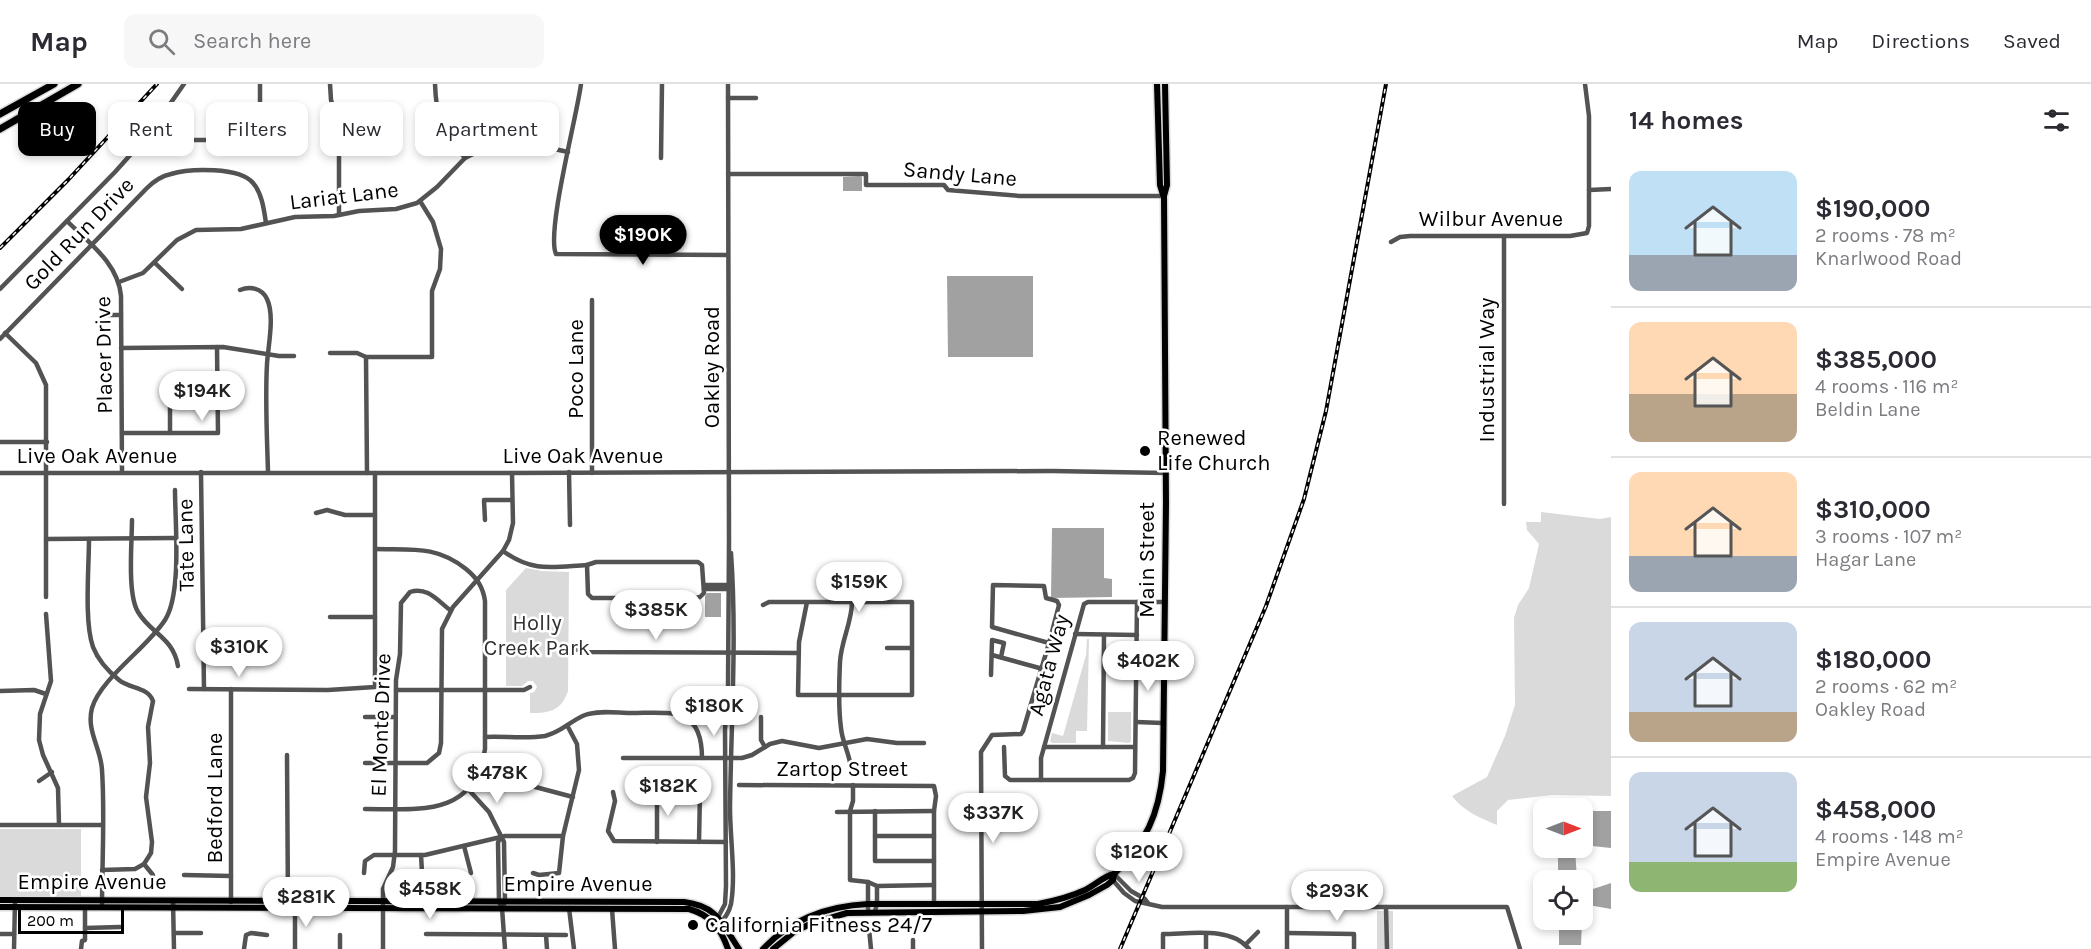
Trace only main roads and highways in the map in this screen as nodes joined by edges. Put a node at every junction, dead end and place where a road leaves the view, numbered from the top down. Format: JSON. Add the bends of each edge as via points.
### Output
{"nodes":[{"id":1,"x":54,"y":84,"type":"edge"},
{"id":2,"x":78,"y":84,"type":"edge"},
{"id":3,"x":1157,"y":84,"type":"edge"},
{"id":4,"x":1165,"y":84,"type":"edge"},
{"id":5,"x":0,"y":114,"type":"edge"},
{"id":6,"x":0,"y":129,"type":"edge"},
{"id":7,"x":1164,"y":196,"type":"junction"},
{"id":8,"x":1137,"y":849,"type":"junction"},
{"id":9,"x":1107,"y":864,"type":"dead end"},
{"id":10,"x":1112,"y":876,"type":"junction"},
{"id":11,"x":0,"y":900,"type":"edge"},
{"id":12,"x":592,"y":902,"type":"junction"},
{"id":13,"x":14,"y":903,"type":"junction"},
{"id":14,"x":102,"y":904,"type":"junction"},
{"id":15,"x":502,"y":904,"type":"junction"},
{"id":16,"x":0,"y":907,"type":"edge"},
{"id":17,"x":571,"y":908,"type":"junction"},
{"id":18,"x":870,"y":909,"type":"junction"},
{"id":19,"x":718,"y":922,"type":"junction"},
{"id":20,"x":728,"y":949,"type":"edge"},
{"id":21,"x":739,"y":949,"type":"edge"},
{"id":22,"x":763,"y":949,"type":"edge"},
{"id":23,"x":773,"y":949,"type":"edge"}],
"edges":[{"from":1,"to":5,"type":"highway"},
{"from":2,"to":6,"type":"highway"},
{"from":3,"to":7,"type":"main road","name":"Main Street","via":[[1160,185]]},
{"from":4,"to":7,"type":"main road","name":"Main Street"},
{"from":7,"to":8,"type":"main road","name":"Main Street","via":[[1163,771],[1153,819]]},
{"from":8,"to":9,"type":"main road"},
{"from":8,"to":10,"type":"main road","name":"Main Street"},
{"from":10,"to":18,"type":"main road","name":"Main Street","via":[[1038,904],[877,904]]},
{"from":10,"to":18,"type":"main road","name":"Main Street","via":[[1089,895],[1037,911]]},
{"from":11,"to":13,"type":"main road","name":"Empire Avenue"},
{"from":12,"to":15,"type":"main road","name":"Empire Avenue"},
{"from":12,"to":17,"type":"main road","via":[[572,904]]},
{"from":12,"to":19,"type":"main road","name":"Empire Avenue","via":[[695,903],[707,909]]},
{"from":13,"to":14,"type":"main road","name":"Empire Avenue"},
{"from":13,"to":14,"type":"main road","name":"Empire Avenue","via":[[85,907]]},
{"from":13,"to":16,"type":"main road","name":"Empire Avenue"},
{"from":14,"to":15,"type":"main road","name":"Empire Avenue"},
{"from":15,"to":17,"type":"main road","name":"Empire Avenue"},
{"from":17,"to":19,"type":"main road","name":"Empire Avenue","via":[[689,909]]},
{"from":18,"to":22,"type":"main road","name":"Main Street","via":[[841,907],[813,915],[788,928]]},
{"from":18,"to":23,"type":"main road","name":"Main Street","via":[[824,918],[794,932]]},
{"from":19,"to":20,"type":"main road"},
{"from":19,"to":21,"type":"main road"}]}
